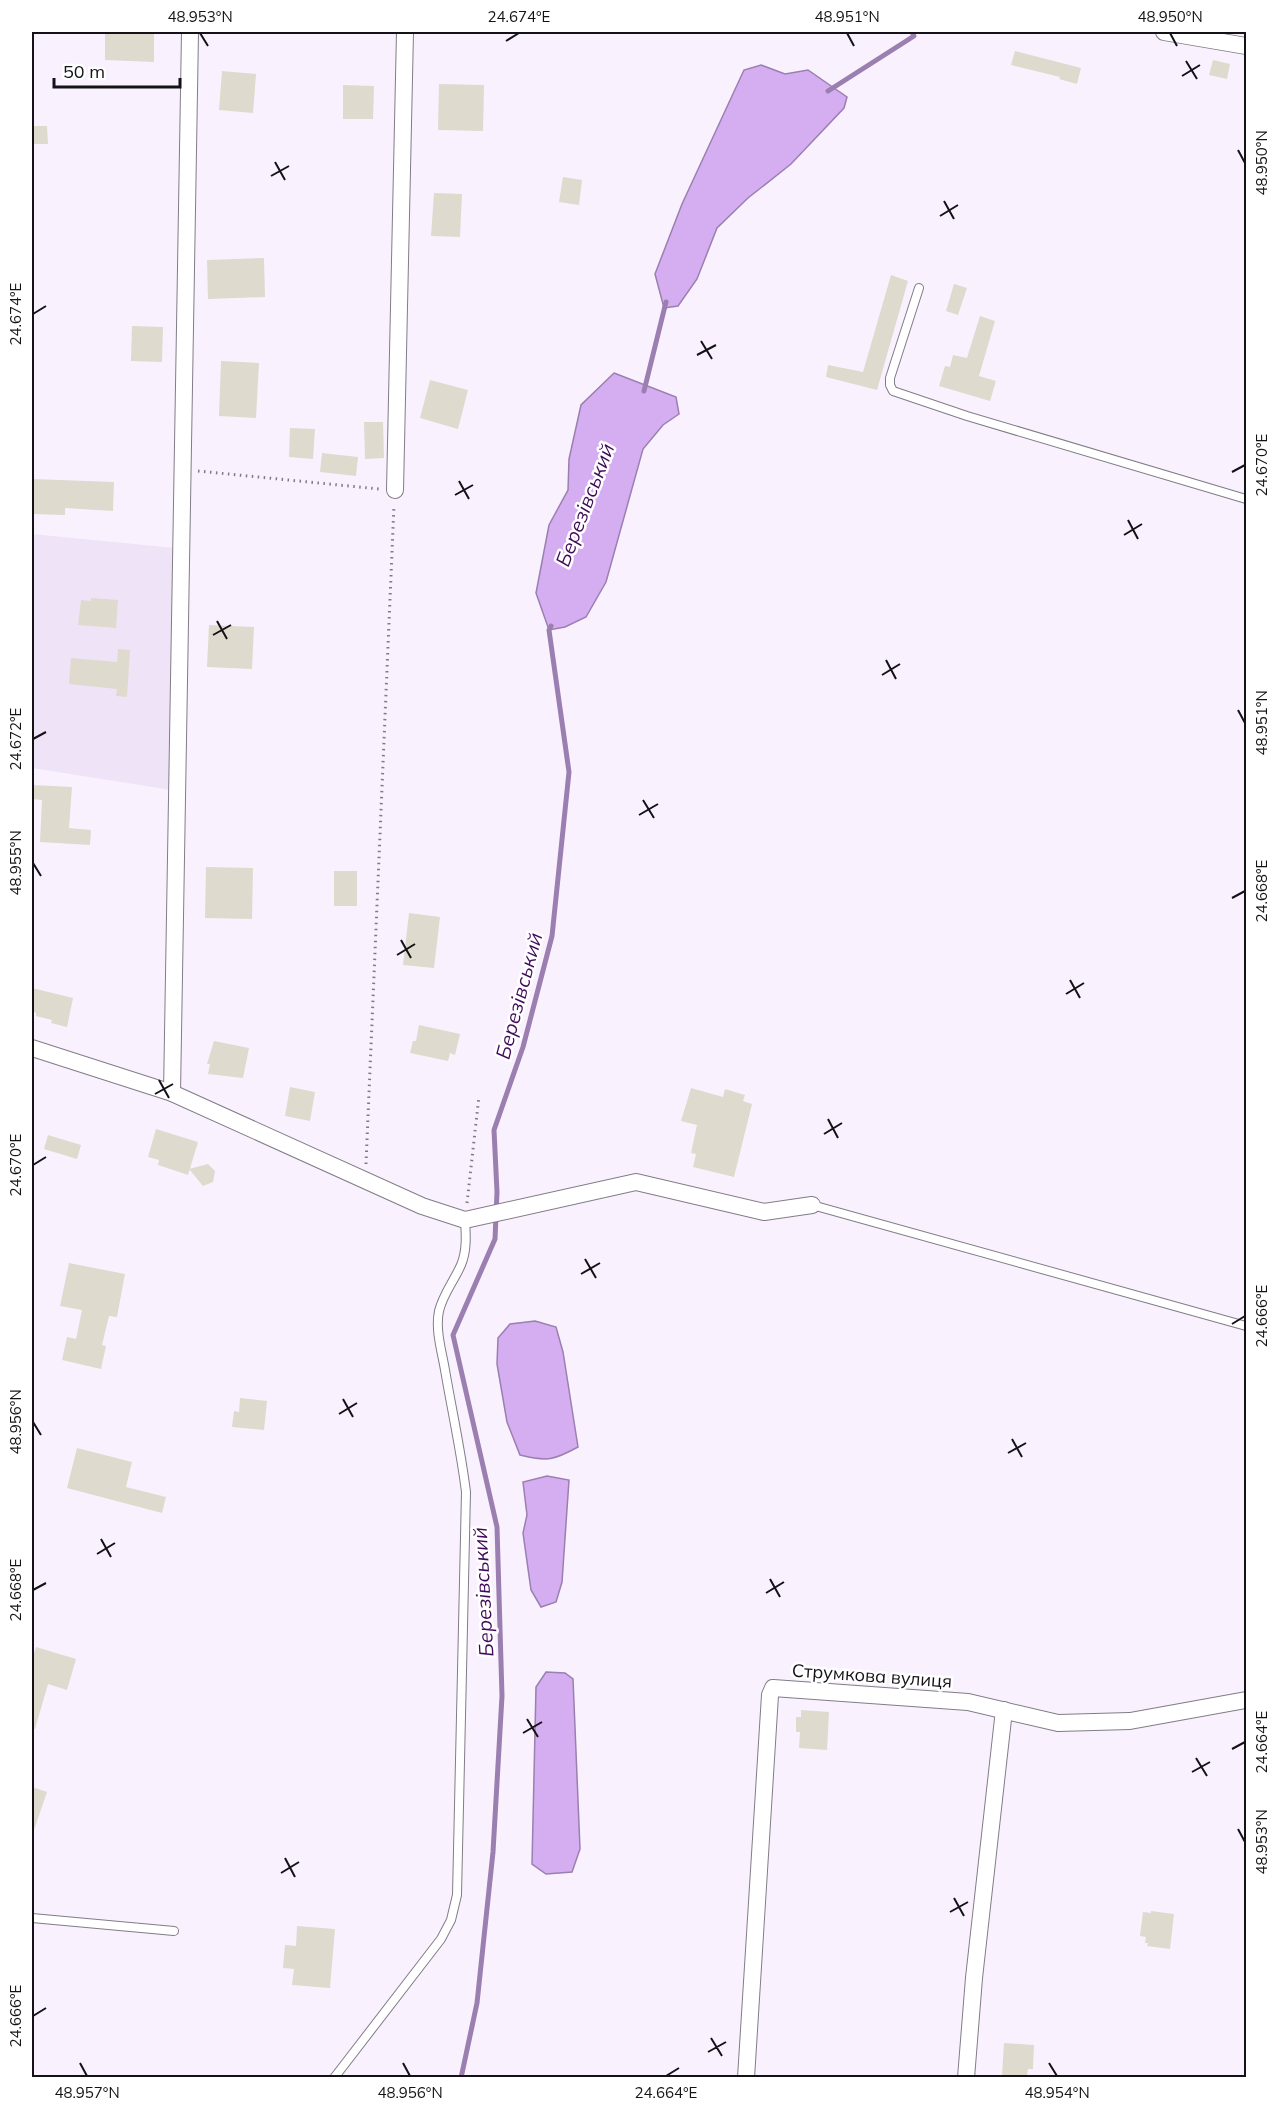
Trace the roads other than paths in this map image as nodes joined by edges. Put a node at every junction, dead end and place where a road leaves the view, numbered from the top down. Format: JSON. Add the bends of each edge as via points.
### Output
{"nodes":[{"id":1,"x":190,"y":32,"type":"edge"},
{"id":2,"x":405,"y":32,"type":"edge"},
{"id":3,"x":1164,"y":32,"type":"edge"},
{"id":4,"x":1246,"y":46,"type":"edge"},
{"id":5,"x":919,"y":288,"type":"dead end"},
{"id":6,"x":395,"y":490,"type":"road end"},
{"id":7,"x":1246,"y":499,"type":"edge"},
{"id":8,"x":32,"y":1048,"type":"edge"},
{"id":9,"x":172,"y":1093,"type":"junction"},
{"id":10,"x":812,"y":1205,"type":"joint"},
{"id":11,"x":465,"y":1220,"type":"junction"},
{"id":12,"x":1246,"y":1326,"type":"edge"},
{"id":13,"x":1246,"y":1700,"type":"edge"},
{"id":14,"x":1004,"y":1710,"type":"junction"},
{"id":15,"x":32,"y":1918,"type":"edge"},
{"id":16,"x":174,"y":1931,"type":"dead end"},
{"id":17,"x":334,"y":2078,"type":"edge"},
{"id":18,"x":746,"y":2078,"type":"edge"},
{"id":19,"x":966,"y":2078,"type":"edge"}],
"edges":[{"from":1,"to":9,"type":"street"},
{"from":2,"to":6,"type":"street"},
{"from":3,"to":4,"type":"street"},
{"from":5,"to":7,"type":"lane","via":[[890,378],[893,391]]},
{"from":8,"to":9,"type":"street"},
{"from":9,"to":11,"type":"street","via":[[422,1206]]},
{"from":10,"to":11,"type":"street","via":[[764,1212],[636,1182]]},
{"from":10,"to":12,"type":"lane"},
{"from":11,"to":17,"type":"lane","via":[[466,1246],[461,1264],[439,1312],[439,1336],[466,1492],[457,1895],[441,1939]]},
{"from":13,"to":14,"type":"street","name":"Струмкова вулиця","via":[[1120,1721],[1058,1723]]},
{"from":14,"to":18,"type":"street","name":"Струмкова вулиця","via":[[968,1702],[774,1688],[770,1695]]},
{"from":14,"to":19,"type":"street"},
{"from":15,"to":16,"type":"lane"}]}
